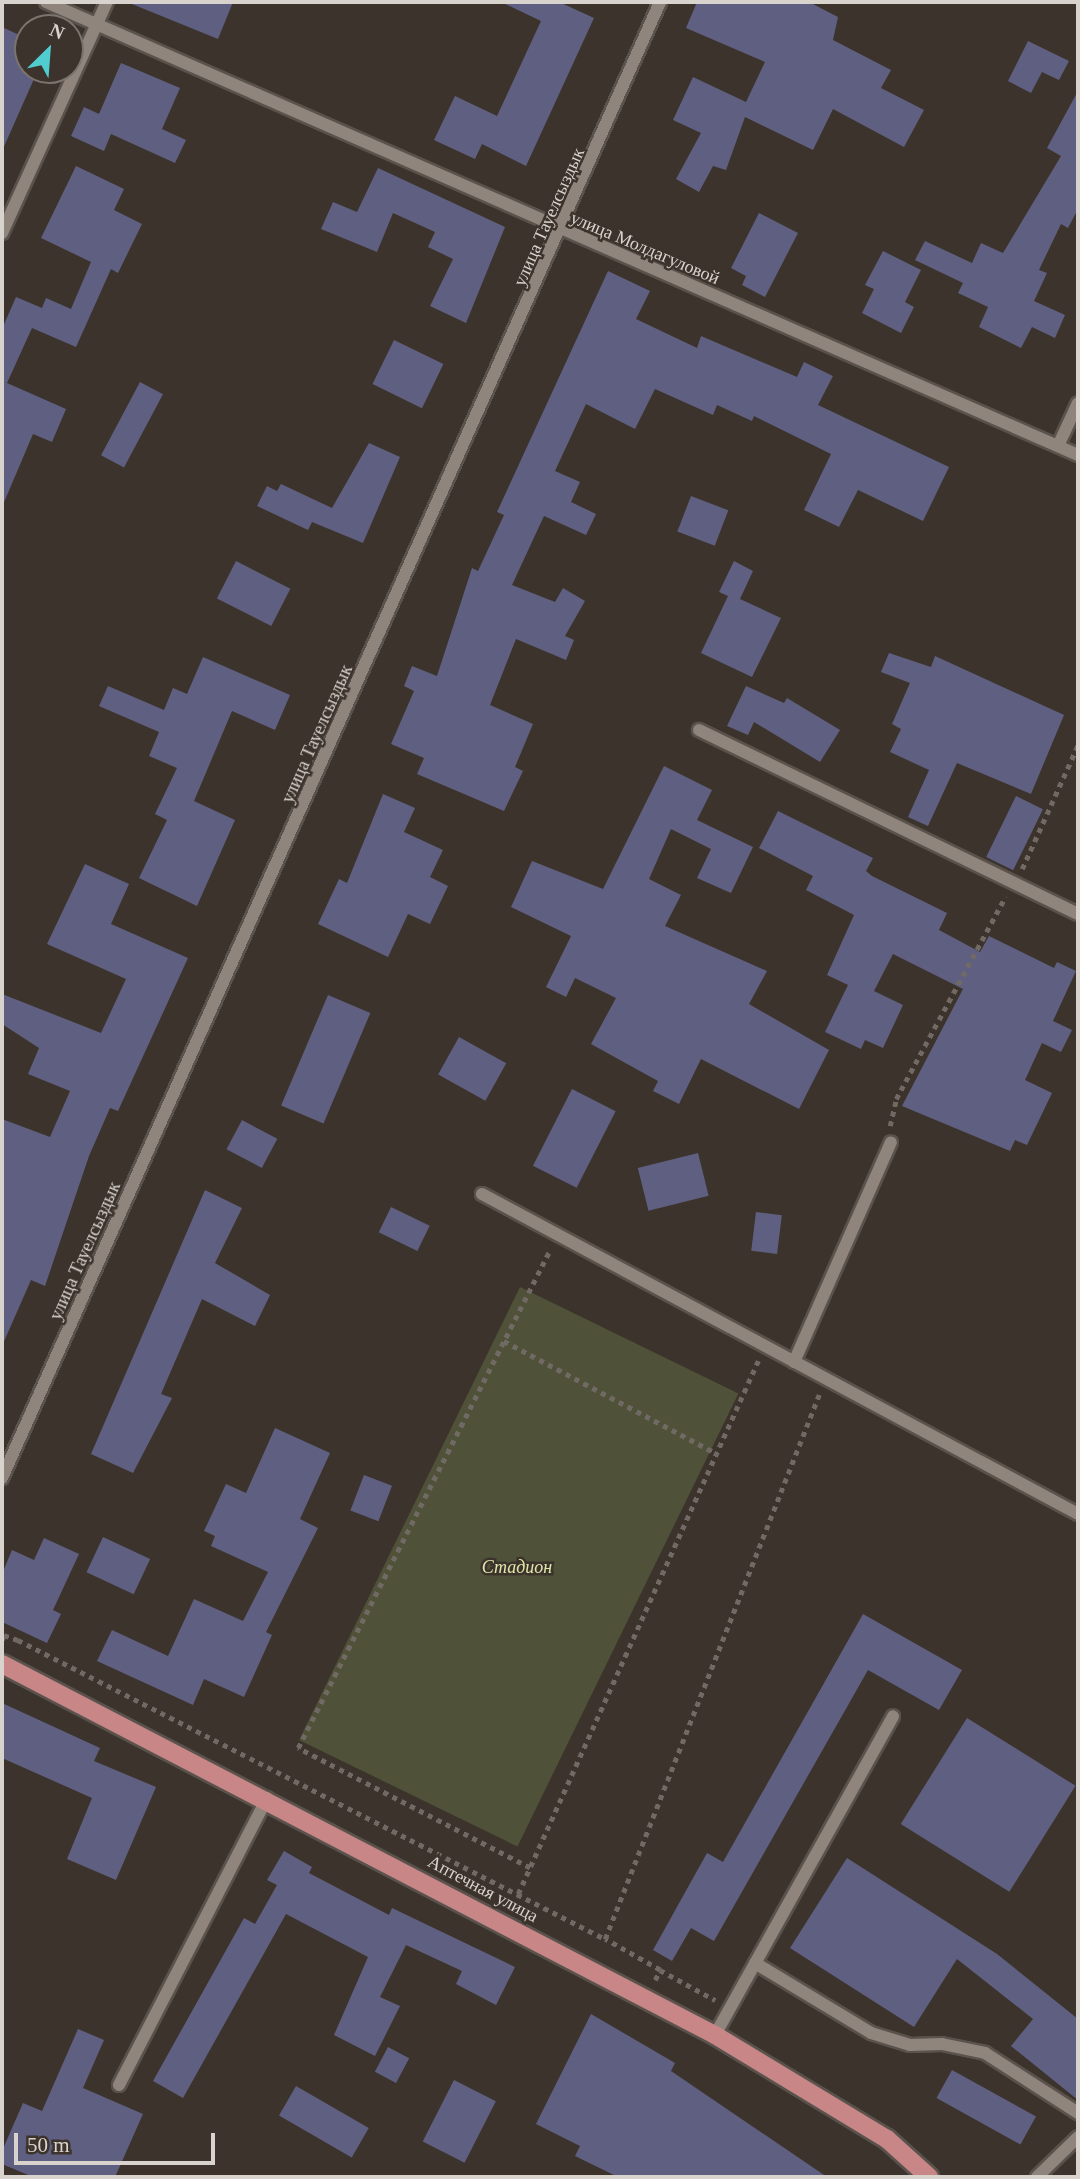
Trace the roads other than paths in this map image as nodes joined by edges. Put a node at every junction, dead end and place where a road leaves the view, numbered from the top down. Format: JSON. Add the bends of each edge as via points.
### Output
{"nodes":[{"id":1,"x":46,"y":2,"type":"edge"},
{"id":2,"x":107,"y":2,"type":"edge"},
{"id":3,"x":660,"y":2,"type":"edge"},
{"id":4,"x":97,"y":24,"type":"junction"},
{"id":5,"x":563,"y":231,"type":"junction"},
{"id":6,"x":2,"y":233,"type":"edge"},
{"id":7,"x":1078,"y":403,"type":"edge"},
{"id":8,"x":1058,"y":446,"type":"junction"},
{"id":9,"x":1078,"y":455,"type":"edge"},
{"id":10,"x":699,"y":730,"type":"dead end"},
{"id":11,"x":1078,"y":914,"type":"edge"},
{"id":12,"x":891,"y":1142,"type":"road end"},
{"id":13,"x":482,"y":1194,"type":"dead end"},
{"id":14,"x":794,"y":1362,"type":"junction"},
{"id":15,"x":2,"y":1478,"type":"edge"},
{"id":16,"x":1078,"y":1514,"type":"edge"},
{"id":17,"x":2,"y":1664,"type":"edge"},
{"id":18,"x":893,"y":1716,"type":"dead end"},
{"id":19,"x":267,"y":1798,"type":"junction"},
{"id":20,"x":755,"y":1963,"type":"junction"},
{"id":21,"x":715,"y":2035,"type":"junction"},
{"id":22,"x":119,"y":2085,"type":"dead end"},
{"id":23,"x":1078,"y":2113,"type":"edge"},
{"id":24,"x":1078,"y":2137,"type":"edge"},
{"id":25,"x":929,"y":2177,"type":"edge"},
{"id":26,"x":1037,"y":2177,"type":"edge"}],
"edges":[{"from":1,"to":4,"type":"street","name":"улица Молдагуловой"},
{"from":2,"to":4,"type":"street"},
{"from":3,"to":5,"type":"street","name":"улица Тауелсыздык"},
{"from":4,"to":5,"type":"street","name":"улица Молдагуловой"},
{"from":4,"to":6,"type":"street"},
{"from":5,"to":8,"type":"street","name":"улица Молдагуловой"},
{"from":5,"to":15,"type":"street","name":"улица Тауелсыздык"},
{"from":7,"to":8,"type":"street"},
{"from":8,"to":9,"type":"street","name":"улица Молдагуловой"},
{"from":10,"to":11,"type":"street"},
{"from":12,"to":14,"type":"street"},
{"from":13,"to":14,"type":"street"},
{"from":14,"to":16,"type":"street"},
{"from":17,"to":19,"type":"main road","name":"Аптечная улица"},
{"from":18,"to":20,"type":"street"},
{"from":19,"to":21,"type":"main road","name":"Аптечная улица"},
{"from":19,"to":22,"type":"street"},
{"from":20,"to":21,"type":"street"},
{"from":20,"to":23,"type":"street","via":[[871,2033],[910,2046],[943,2044],[985,2053]]},
{"from":21,"to":25,"type":"main road","name":"Аптечная улица","via":[[887,2139]]},
{"from":24,"to":26,"type":"street"}]}
